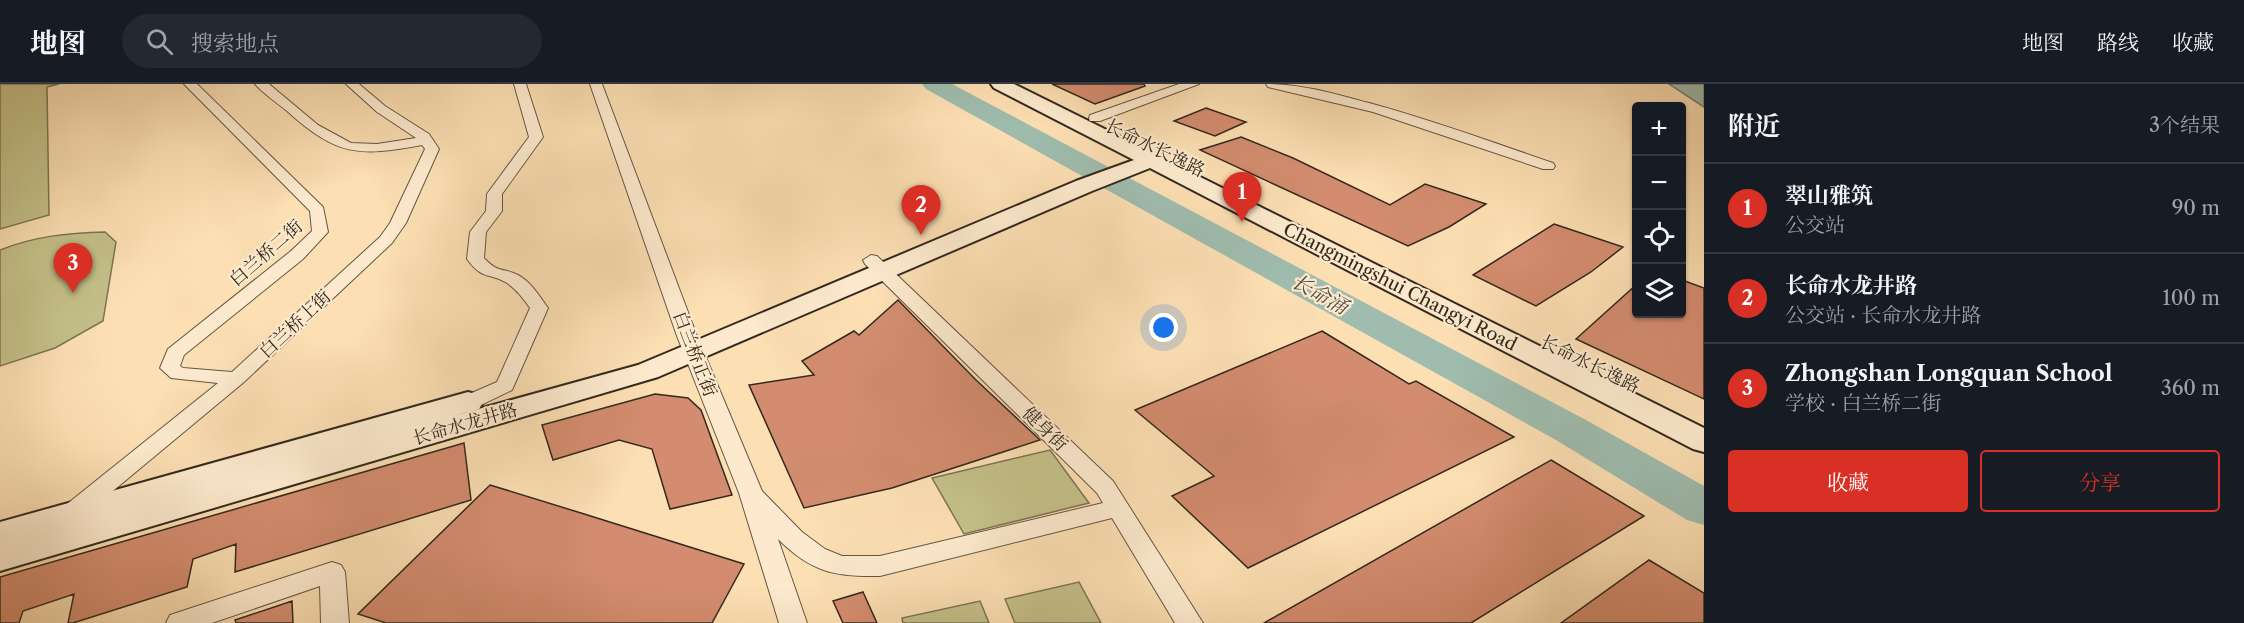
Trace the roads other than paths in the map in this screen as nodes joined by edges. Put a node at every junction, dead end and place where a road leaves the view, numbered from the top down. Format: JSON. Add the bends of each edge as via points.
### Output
{"nodes":[{"id":1,"x":190,"y":84,"type":"edge"},
{"id":2,"x":261,"y":84,"type":"edge"},
{"id":3,"x":352,"y":84,"type":"edge"},
{"id":4,"x":520,"y":84,"type":"edge"},
{"id":5,"x":596,"y":84,"type":"edge"},
{"id":6,"x":1000,"y":84,"type":"edge"},
{"id":7,"x":1024,"y":84,"type":"edge"},
{"id":8,"x":1193,"y":84,"type":"edge"},
{"id":9,"x":1272,"y":84,"type":"edge"},
{"id":10,"x":1095,"y":118,"type":"junction"},
{"id":11,"x":426,"y":140,"type":"junction"},
{"id":12,"x":1149,"y":152,"type":"junction"},
{"id":13,"x":1548,"y":166,"type":"dead end"},
{"id":14,"x":876,"y":265,"type":"junction"},
{"id":15,"x":690,"y":345,"type":"junction"},
{"id":16,"x":237,"y":378,"type":"junction"},
{"id":17,"x":474,"y":400,"type":"junction"},
{"id":18,"x":1704,"y":421,"type":"edge"},
{"id":19,"x":1704,"y":441,"type":"edge"},
{"id":20,"x":751,"y":493,"type":"junction"},
{"id":21,"x":1118,"y":508,"type":"junction"},
{"id":22,"x":59,"y":529,"type":"junction"},
{"id":23,"x":0,"y":535,"type":"edge"},
{"id":24,"x":0,"y":557,"type":"edge"},
{"id":25,"x":180,"y":623,"type":"edge"},
{"id":26,"x":335,"y":623,"type":"edge"},
{"id":27,"x":793,"y":623,"type":"edge"},
{"id":28,"x":1190,"y":623,"type":"edge"}],
"edges":[{"from":1,"to":16,"type":"street","name":"白兰桥二街","via":[[318,210],[320,232],[175,353],[170,368],[178,374]]},
{"from":2,"to":11,"type":"street","via":[[328,137],[348,147]]},
{"from":3,"to":11,"type":"street"},
{"from":4,"to":17,"type":"street","via":[[536,137],[495,194],[494,211],[478,232],[475,259],[489,272],[512,279],[539,308],[505,386]]},
{"from":5,"to":15,"type":"street","name":"白兰桥正街"},
{"from":6,"to":12,"type":"street","name":"Changmingshui Changyi Road"},
{"from":7,"to":10,"type":"street","name":"长命水长逸路"},
{"from":8,"to":10,"type":"street"},
{"from":9,"to":13,"type":"street","via":[[1382,111]]},
{"from":10,"to":12,"type":"street","name":"长命水长逸路"},
{"from":11,"to":16,"type":"street","name":"白兰桥上街","via":[[432,149],[398,223],[386,240]]},
{"from":12,"to":14,"type":"street","name":"长命水龙井路"},
{"from":12,"to":18,"type":"street","name":"长命水长逸路"},
{"from":12,"to":19,"type":"street","name":"Changmingshui Changyi Road"},
{"from":14,"to":15,"type":"street","name":"长命水龙井路"},
{"from":14,"to":21,"type":"street","name":"健身街","via":[[1105,487]]},
{"from":15,"to":17,"type":"street","name":"长命水龙井路","via":[[639,354]]},
{"from":15,"to":20,"type":"street","name":"白兰桥正街"},
{"from":15,"to":22,"type":"street","name":"长命水龙井路","via":[[648,371]]},
{"from":16,"to":22,"type":"street","name":"白兰桥上街"},
{"from":17,"to":22,"type":"street","name":"长命水龙井路"},
{"from":20,"to":21,"type":"street","via":[[811,554],[843,566],[880,566]]},
{"from":20,"to":27,"type":"street","name":"白兰桥正街"},
{"from":21,"to":28,"type":"street","name":"健身街"},
{"from":22,"to":23,"type":"street","name":"长命水龙井路"},
{"from":22,"to":24,"type":"street","name":"长命水龙井路"},
{"from":25,"to":26,"type":"street","via":[[332,572]]}]}
